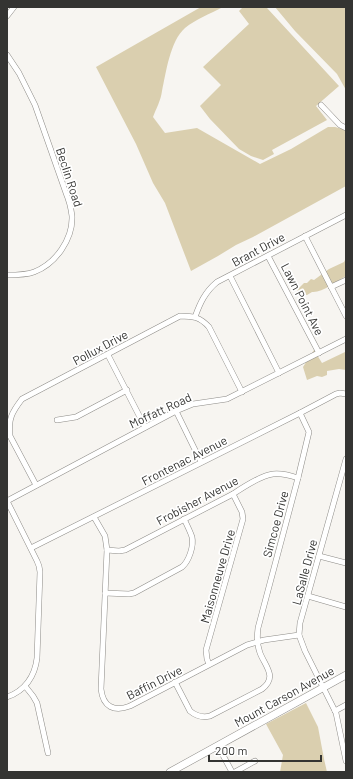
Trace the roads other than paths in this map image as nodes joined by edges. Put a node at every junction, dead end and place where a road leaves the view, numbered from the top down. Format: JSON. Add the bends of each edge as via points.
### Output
{"nodes":[{"id":1,"x":14,"y":7,"type":"edge"},
{"id":2,"x":7,"y":16,"type":"edge"},
{"id":3,"x":7,"y":55,"type":"edge"},
{"id":4,"x":321,"y":105,"type":"dead end"},
{"id":5,"x":346,"y":128,"type":"edge"},
{"id":6,"x":346,"y":215,"type":"edge"},
{"id":7,"x":305,"y":236,"type":"junction"},
{"id":8,"x":268,"y":256,"type":"junction"},
{"id":9,"x":7,"y":275,"type":"edge"},
{"id":10,"x":230,"y":276,"type":"junction"},
{"id":11,"x":346,"y":280,"type":"edge"},
{"id":12,"x":331,"y":287,"type":"junction"},
{"id":13,"x":346,"y":316,"type":"edge"},
{"id":14,"x":195,"y":317,"type":"junction"},
{"id":15,"x":346,"y":339,"type":"edge"},
{"id":16,"x":319,"y":353,"type":"junction"},
{"id":17,"x":108,"y":354,"type":"junction"},
{"id":18,"x":279,"y":373,"type":"junction"},
{"id":19,"x":126,"y":390,"type":"junction"},
{"id":20,"x":242,"y":392,"type":"junction"},
{"id":21,"x":346,"y":394,"type":"edge"},
{"id":22,"x":176,"y":411,"type":"junction"},
{"id":23,"x":300,"y":413,"type":"junction"},
{"id":24,"x":57,"y":420,"type":"dead end"},
{"id":25,"x":145,"y":427,"type":"junction"},
{"id":26,"x":346,"y":458,"type":"edge"},
{"id":27,"x":201,"y":462,"type":"junction"},
{"id":28,"x":298,"y":478,"type":"junction"},
{"id":29,"x":36,"y":485,"type":"junction"},
{"id":30,"x":233,"y":494,"type":"junction"},
{"id":31,"x":7,"y":501,"type":"edge"},
{"id":32,"x":94,"y":516,"type":"junction"},
{"id":33,"x":184,"y":519,"type":"junction"},
{"id":34,"x":31,"y":548,"type":"junction"},
{"id":35,"x":108,"y":550,"type":"junction"},
{"id":36,"x":318,"y":556,"type":"junction"},
{"id":37,"x":346,"y":563,"type":"edge"},
{"id":38,"x":105,"y":593,"type":"junction"},
{"id":39,"x":308,"y":596,"type":"junction"},
{"id":40,"x":346,"y":607,"type":"edge"},
{"id":41,"x":299,"y":635,"type":"junction"},
{"id":42,"x":258,"y":641,"type":"junction"},
{"id":43,"x":209,"y":664,"type":"junction"},
{"id":44,"x":346,"y":675,"type":"edge"},
{"id":45,"x":175,"y":682,"type":"junction"},
{"id":46,"x":25,"y":686,"type":"junction"},
{"id":47,"x":323,"y":688,"type":"junction"},
{"id":48,"x":7,"y":697,"type":"edge"},
{"id":49,"x":346,"y":705,"type":"edge"},
{"id":50,"x":335,"y":711,"type":"junction"},
{"id":51,"x":218,"y":746,"type":"junction"},
{"id":52,"x":48,"y":753,"type":"dead end"},
{"id":53,"x":255,"y":761,"type":"dead end"},
{"id":54,"x":346,"y":761,"type":"edge"},
{"id":55,"x":170,"y":772,"type":"edge"},
{"id":56,"x":232,"y":772,"type":"edge"},
{"id":57,"x":235,"y":772,"type":"edge"}],
"edges":[{"from":1,"to":2,"type":"street"},
{"from":3,"to":9,"type":"street","name":"Beclin Road","via":[[35,105],[70,204],[72,217],[67,241],[47,265],[25,274]]},
{"from":4,"to":5,"type":"street"},
{"from":6,"to":7,"type":"street","name":"Brant Drive"},
{"from":7,"to":8,"type":"street","name":"Brant Drive"},
{"from":7,"to":12,"type":"street"},
{"from":8,"to":10,"type":"street","name":"Brant Drive"},
{"from":8,"to":16,"type":"street","name":"Lawn Point Ave"},
{"from":10,"to":14,"type":"street","name":"Brant Drive","via":[[210,288]]},
{"from":10,"to":18,"type":"street"},
{"from":11,"to":12,"type":"street"},
{"from":12,"to":13,"type":"street"},
{"from":14,"to":17,"type":"street","name":"Pollux Drive","via":[[180,316]]},
{"from":14,"to":20,"type":"street","via":[[209,327]]},
{"from":15,"to":16,"type":"street","name":"Moffatt Road"},
{"from":16,"to":18,"type":"street","name":"Moffatt Road"},
{"from":17,"to":19,"type":"street"},
{"from":17,"to":29,"type":"street","name":"Pollux Drive","via":[[22,399],[11,415],[10,436]]},
{"from":18,"to":20,"type":"street","name":"Moffatt Road"},
{"from":19,"to":24,"type":"street","via":[[76,417]]},
{"from":19,"to":25,"type":"street"},
{"from":20,"to":22,"type":"street","name":"Moffatt Road","via":[[224,400],[194,404]]},
{"from":21,"to":23,"type":"street","name":"Frontenac Avenue","via":[[336,394]]},
{"from":22,"to":25,"type":"street","name":"Moffatt Road"},
{"from":22,"to":27,"type":"street"},
{"from":23,"to":27,"type":"street","name":"Frontenac Avenue"},
{"from":23,"to":28,"type":"street","name":"Simcoe Drive","via":[[309,432]]},
{"from":25,"to":29,"type":"street","name":"Moffatt Road"},
{"from":26,"to":36,"type":"street","name":"LaSalle Drive"},
{"from":27,"to":32,"type":"street","name":"Frontenac Avenue"},
{"from":28,"to":30,"type":"street","name":"Frobisher Avenue","via":[[271,474]]},
{"from":28,"to":42,"type":"street","name":"Simcoe Drive","via":[[258,622]]},
{"from":29,"to":31,"type":"street","name":"Moffatt Road"},
{"from":30,"to":33,"type":"street","name":"Frobisher Avenue"},
{"from":30,"to":43,"type":"street","name":"Maisonneuve Drive","via":[[243,519],[206,650]]},
{"from":31,"to":34,"type":"street"},
{"from":32,"to":34,"type":"street","name":"Frontenac Avenue"},
{"from":32,"to":35,"type":"street","name":"Baffin Drive","via":[[105,536]]},
{"from":33,"to":35,"type":"street","name":"Frobisher Avenue","via":[[125,550]]},
{"from":33,"to":38,"type":"street","via":[[192,538],[186,564],[129,594]]},
{"from":34,"to":46,"type":"street","via":[[40,569],[37,658],[33,674]]},
{"from":35,"to":38,"type":"street","name":"Baffin Drive"},
{"from":36,"to":37,"type":"street"},
{"from":36,"to":39,"type":"street","name":"LaSalle Drive"},
{"from":38,"to":45,"type":"street","name":"Baffin Drive","via":[[101,689],[106,703],[111,707],[125,708]]},
{"from":39,"to":40,"type":"street"},
{"from":39,"to":41,"type":"street","name":"LaSalle Drive"},
{"from":41,"to":42,"type":"street","name":"Baffin Drive"},
{"from":41,"to":47,"type":"street"},
{"from":42,"to":43,"type":"street","name":"Baffin Drive"},
{"from":42,"to":45,"type":"street","name":"Simcoe Drive","via":[[260,653],[269,670],[268,683],[262,689],[210,716],[198,716],[190,711]]},
{"from":43,"to":45,"type":"street","name":"Baffin Drive"},
{"from":44,"to":47,"type":"main road","name":"Mount Carson Avenue"},
{"from":46,"to":48,"type":"street"},
{"from":46,"to":52,"type":"street","via":[[37,703]]},
{"from":47,"to":50,"type":"street"},
{"from":47,"to":51,"type":"main road","name":"Mount Carson Avenue"},
{"from":49,"to":50,"type":"street"},
{"from":50,"to":54,"type":"street"},
{"from":51,"to":55,"type":"main road","name":"Mount Carson Avenue"},
{"from":51,"to":56,"type":"street"},
{"from":53,"to":57,"type":"street"}]}
